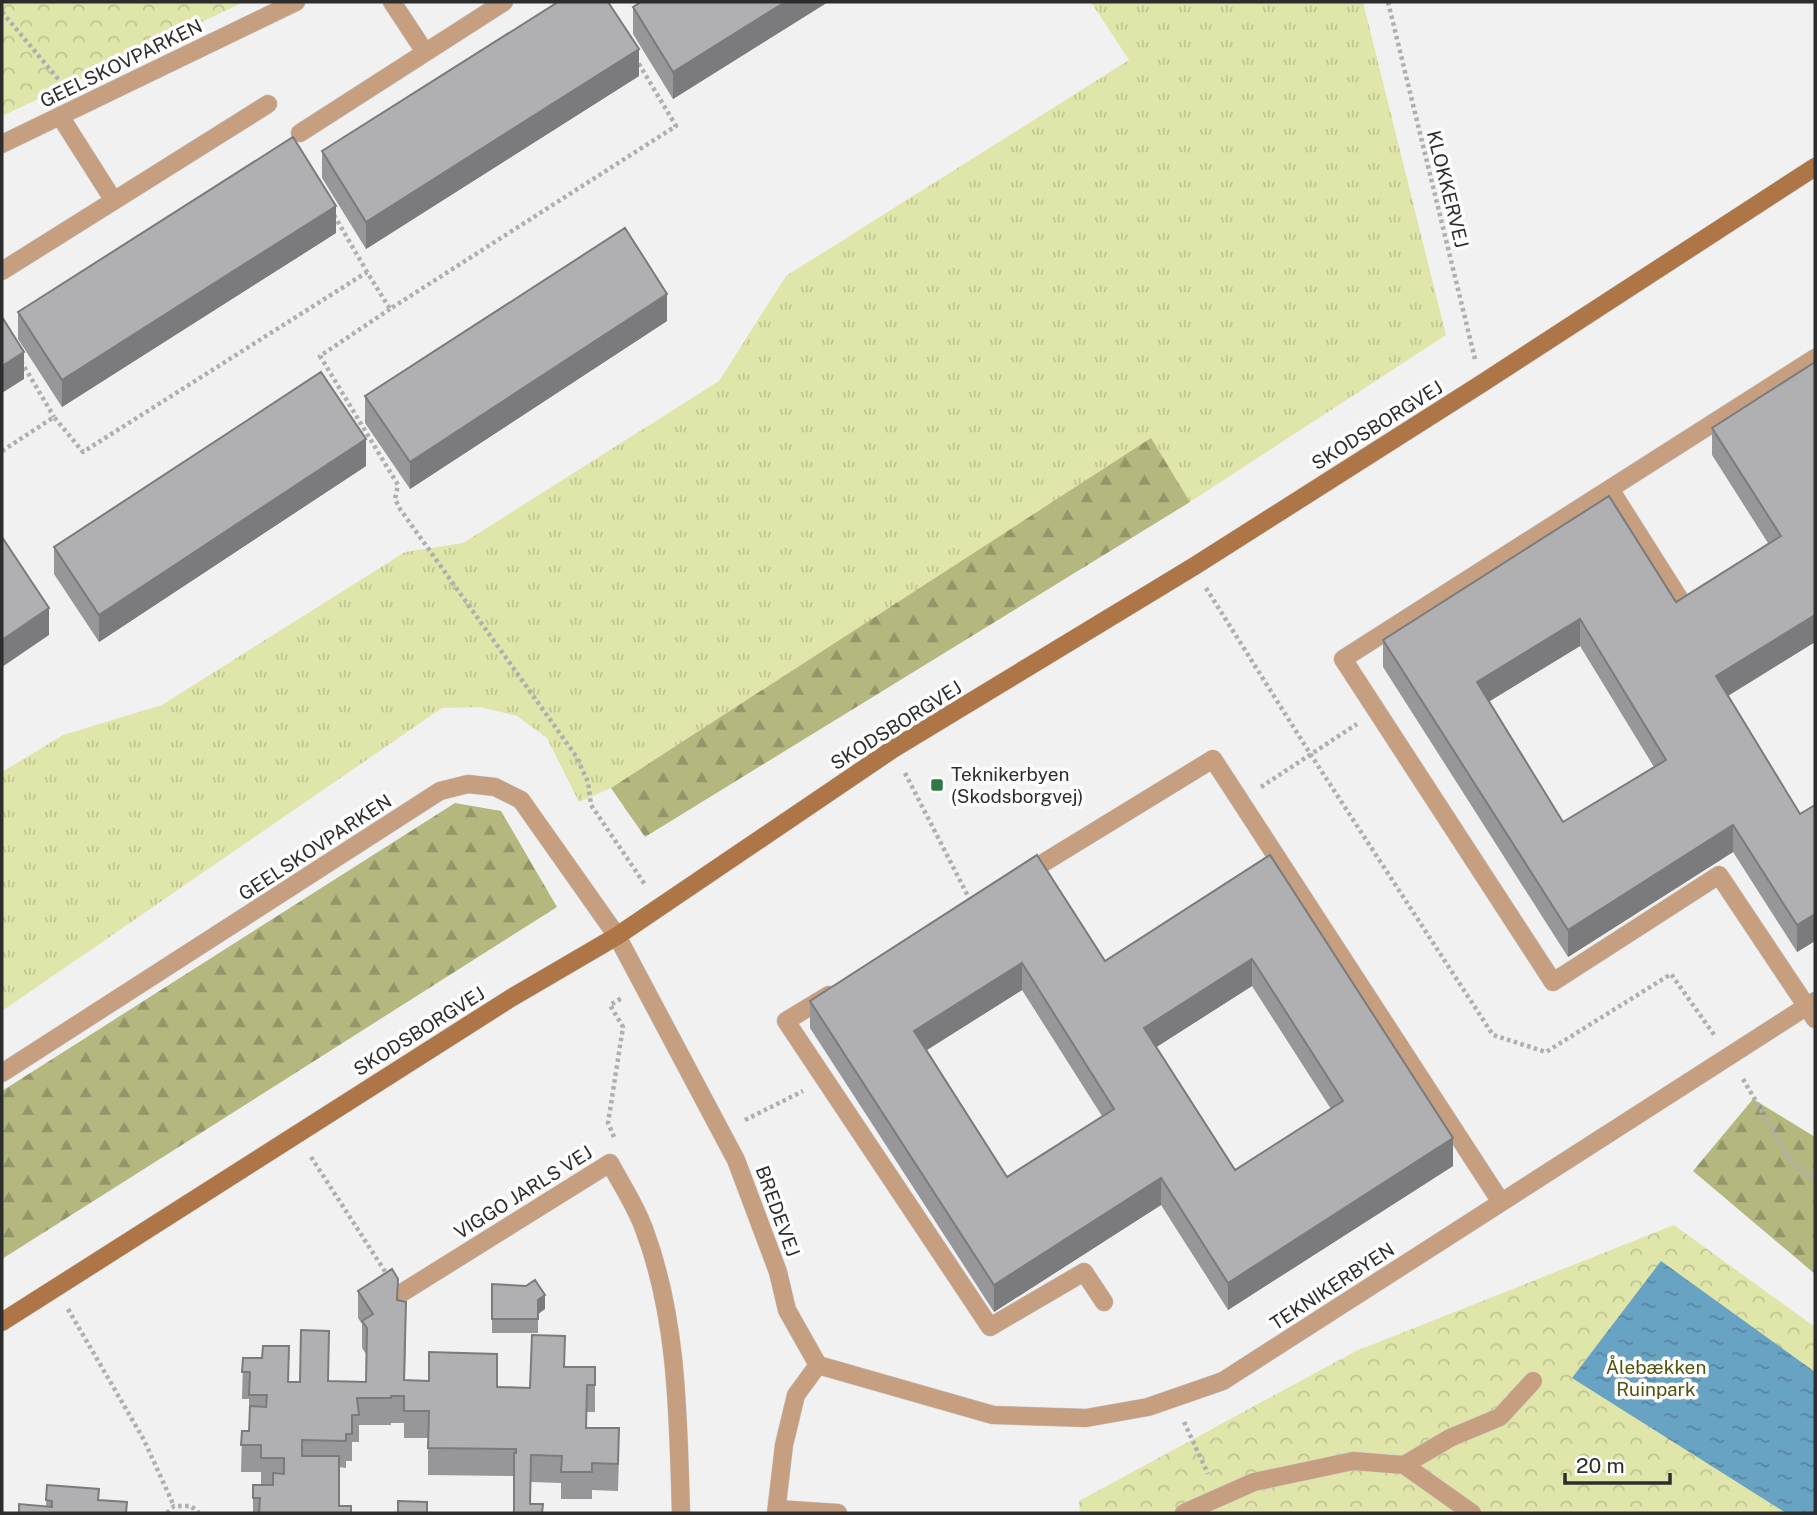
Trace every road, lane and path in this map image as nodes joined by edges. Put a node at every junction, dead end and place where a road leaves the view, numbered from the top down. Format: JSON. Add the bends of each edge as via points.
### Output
{"nodes":[{"id":1,"x":296,"y":2,"type":"edge"},
{"id":2,"x":393,"y":2,"type":"edge"},
{"id":3,"x":504,"y":2,"type":"edge"},
{"id":4,"x":1388,"y":2,"type":"edge"},
{"id":5,"x":2,"y":12,"type":"edge"},
{"id":6,"x":425,"y":52,"type":"junction"},
{"id":7,"x":635,"y":58,"type":"edge"},
{"id":8,"x":268,"y":104,"type":"dead end"},
{"id":9,"x":81,"y":106,"type":"junction"},
{"id":10,"x":60,"y":116,"type":"junction"},
{"id":11,"x":300,"y":133,"type":"dead end"},
{"id":12,"x":2,"y":144,"type":"edge"},
{"id":13,"x":1815,"y":167,"type":"edge"},
{"id":14,"x":114,"y":201,"type":"junction"},
{"id":15,"x":332,"y":212,"type":"edge"},
{"id":16,"x":2,"y":271,"type":"edge"},
{"id":17,"x":367,"y":272,"type":"junction"},
{"id":18,"x":390,"y":309,"type":"junction"},
{"id":19,"x":15,"y":350,"type":"edge"},
{"id":20,"x":1815,"y":358,"type":"edge"},
{"id":21,"x":1481,"y":384,"type":"junction"},
{"id":22,"x":54,"y":417,"type":"junction"},
{"id":23,"x":2,"y":451,"type":"edge"},
{"id":24,"x":1609,"y":489,"type":"junction"},
{"id":25,"x":1193,"y":567,"type":"junction"},
{"id":26,"x":1679,"y":598,"type":"edge"},
{"id":27,"x":1377,"y":711,"type":"junction"},
{"id":28,"x":893,"y":749,"type":"junction"},
{"id":29,"x":1311,"y":755,"type":"junction"},
{"id":30,"x":1240,"y":800,"type":"junction"},
{"id":31,"x":973,"y":906,"type":"joint"},
{"id":32,"x":660,"y":907,"type":"junction"},
{"id":33,"x":617,"y":936,"type":"junction"},
{"id":34,"x":644,"y":985,"type":"junction"},
{"id":35,"x":845,"y":985,"type":"edge"},
{"id":36,"x":1813,"y":1009,"type":"edge"},
{"id":37,"x":1730,"y":1056,"type":"junction"},
{"id":38,"x":2,"y":1073,"type":"edge"},
{"id":39,"x":826,"y":1080,"type":"junction"},
{"id":40,"x":722,"y":1132,"type":"junction"},
{"id":41,"x":296,"y":1135,"type":"junction"},
{"id":42,"x":610,"y":1163,"type":"junction"},
{"id":43,"x":1815,"y":1180,"type":"edge"},
{"id":44,"x":1500,"y":1202,"type":"junction"},
{"id":45,"x":55,"y":1287,"type":"junction"},
{"id":46,"x":400,"y":1294,"type":"joint"},
{"id":47,"x":1104,"y":1302,"type":"dead end"},
{"id":48,"x":2,"y":1322,"type":"edge"},
{"id":49,"x":818,"y":1365,"type":"junction"},
{"id":50,"x":1533,"y":1381,"type":"dead end"},
{"id":51,"x":1173,"y":1398,"type":"junction"},
{"id":52,"x":1404,"y":1465,"type":"junction"},
{"id":53,"x":1219,"y":1497,"type":"junction"},
{"id":54,"x":174,"y":1506,"type":"junction"},
{"id":55,"x":777,"y":1511,"type":"edge"},
{"id":56,"x":167,"y":1513,"type":"edge"},
{"id":57,"x":199,"y":1513,"type":"edge"},
{"id":58,"x":681,"y":1513,"type":"edge"},
{"id":59,"x":838,"y":1513,"type":"edge"},
{"id":60,"x":1184,"y":1513,"type":"edge"},
{"id":61,"x":1472,"y":1513,"type":"edge"}],
"edges":[{"from":1,"to":9,"type":"street","name":"GEELSKOVPARKEN"},
{"from":2,"to":6,"type":"street"},
{"from":3,"to":6,"type":"street"},
{"from":4,"to":21,"type":"path","name":"KLOKKERVEJ"},
{"from":5,"to":9,"type":"path"},
{"from":6,"to":11,"type":"street"},
{"from":7,"to":18,"type":"path","via":[[676,126]]},
{"from":8,"to":14,"type":"street"},
{"from":9,"to":10,"type":"street","name":"GEELSKOVPARKEN"},
{"from":10,"to":12,"type":"street","name":"GEELSKOVPARKEN"},
{"from":10,"to":14,"type":"street"},
{"from":13,"to":21,"type":"street","name":"SKODSBORGVEJ"},
{"from":14,"to":16,"type":"street"},
{"from":15,"to":17,"type":"path"},
{"from":17,"to":18,"type":"path"},
{"from":17,"to":22,"type":"path","via":[[83,452]]},
{"from":18,"to":32,"type":"path","via":[[320,356],[398,485],[395,499],[400,509],[576,756],[588,782],[591,805]]},
{"from":19,"to":22,"type":"path"},
{"from":20,"to":24,"type":"street"},
{"from":21,"to":25,"type":"street","name":"SKODSBORGVEJ"},
{"from":22,"to":23,"type":"path"},
{"from":24,"to":26,"type":"street"},
{"from":24,"to":27,"type":"street","via":[[1343,659]]},
{"from":25,"to":28,"type":"street","name":"SKODSBORGVEJ"},
{"from":25,"to":29,"type":"path"},
{"from":27,"to":29,"type":"path"},
{"from":27,"to":36,"type":"street","via":[[1553,982],[1719,875]]},
{"from":28,"to":31,"type":"path"},
{"from":28,"to":32,"type":"street","name":"SKODSBORGVEJ"},
{"from":29,"to":30,"type":"path"},
{"from":29,"to":37,"type":"path","via":[[1493,1035],[1546,1052],[1671,974]]},
{"from":30,"to":31,"type":"street","via":[[1213,758]]},
{"from":30,"to":44,"type":"street"},
{"from":32,"to":33,"type":"street","name":"SKODSBORGVEJ"},
{"from":33,"to":34,"type":"street","name":"BREDEVEJ"},
{"from":33,"to":38,"type":"street","name":"GEELSKOVPARKEN","via":[[521,800],[495,787],[468,784],[440,791]]},
{"from":33,"to":41,"type":"street","name":"SKODSBORGVEJ"},
{"from":34,"to":40,"type":"street","name":"BREDEVEJ"},
{"from":34,"to":42,"type":"path","via":[[610,1005],[623,1027],[608,1123],[615,1142]]},
{"from":35,"to":39,"type":"street","via":[[786,1021]]},
{"from":36,"to":37,"type":"street","name":"TEKNIKERBYEN"},
{"from":37,"to":43,"type":"path","via":[[1792,1163]]},
{"from":37,"to":44,"type":"street","name":"TEKNIKERBYEN"},
{"from":39,"to":40,"type":"path"},
{"from":39,"to":47,"type":"street","via":[[990,1327],[1084,1272]]},
{"from":40,"to":49,"type":"street","name":"BREDEVEJ","via":[[778,1272],[787,1310]]},
{"from":41,"to":45,"type":"street","name":"SKODSBORGVEJ"},
{"from":41,"to":46,"type":"path"},
{"from":42,"to":46,"type":"street","name":"VIGGO JARLS VEJ"},
{"from":42,"to":58,"type":"street","name":"VIGGO JARLS VEJ","via":[[644,1228],[664,1302],[678,1392]]},
{"from":44,"to":51,"type":"street","name":"TEKNIKERBYEN","via":[[1223,1381]]},
{"from":45,"to":48,"type":"street","name":"SKODSBORGVEJ"},
{"from":45,"to":54,"type":"path","via":[[144,1440]]},
{"from":49,"to":51,"type":"street","name":"TEKNIKERBYEN","via":[[993,1415],[1086,1418]]},
{"from":49,"to":55,"type":"street","via":[[796,1395],[784,1445]]},
{"from":50,"to":52,"type":"street","via":[[1500,1417],[1450,1438]]},
{"from":51,"to":53,"type":"path"},
{"from":52,"to":53,"type":"street","via":[[1353,1461],[1254,1482]]},
{"from":52,"to":61,"type":"street"},
{"from":53,"to":60,"type":"street"},
{"from":54,"to":56,"type":"path"},
{"from":54,"to":57,"type":"path","via":[[191,1506]]},
{"from":55,"to":59,"type":"street"}]}
